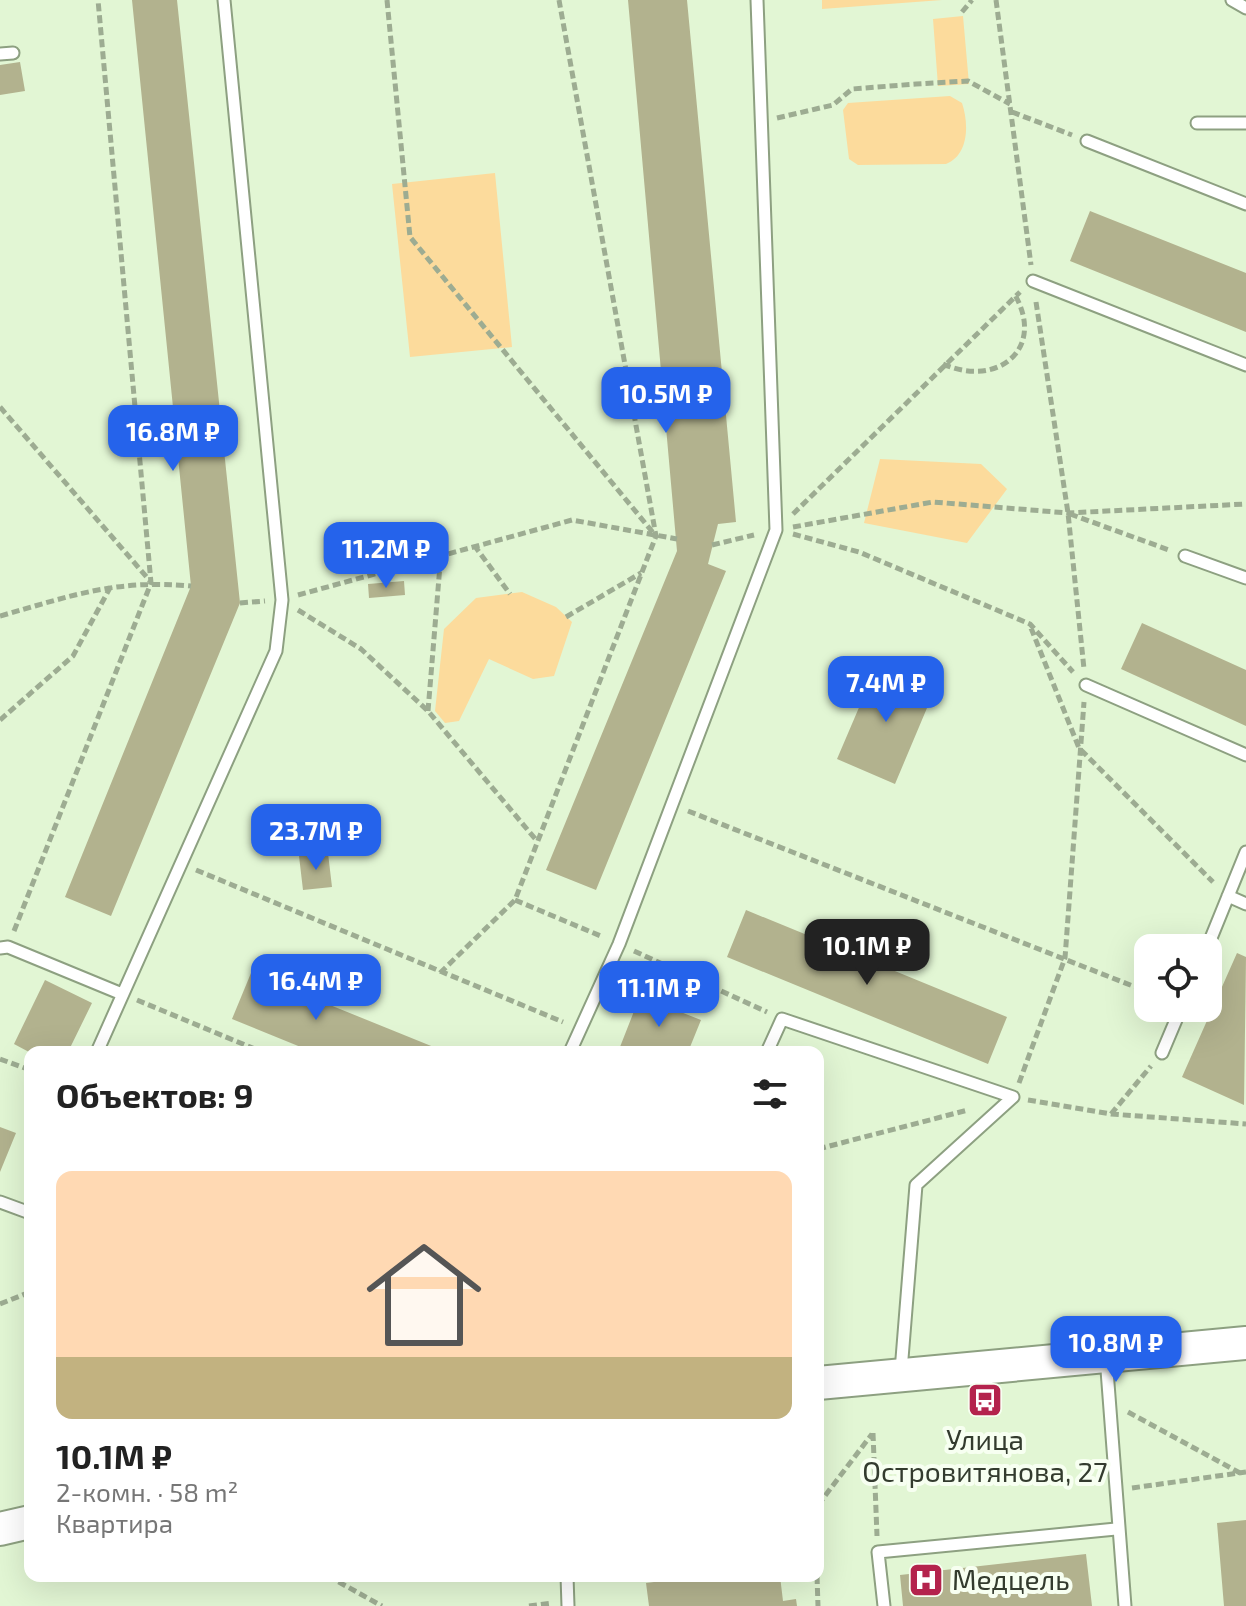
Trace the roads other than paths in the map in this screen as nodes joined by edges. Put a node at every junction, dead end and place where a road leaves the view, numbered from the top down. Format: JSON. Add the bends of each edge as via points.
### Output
{"nodes":[{"id":1,"x":224,"y":0,"type":"edge"},
{"id":2,"x":757,"y":0,"type":"edge"},
{"id":3,"x":1232,"y":0,"type":"edge"},
{"id":4,"x":1246,"y":8,"type":"edge"},
{"id":5,"x":13,"y":53,"type":"dead end"},
{"id":6,"x":0,"y":54,"type":"edge"},
{"id":7,"x":1197,"y":123,"type":"dead end"},
{"id":8,"x":1246,"y":123,"type":"edge"},
{"id":9,"x":1087,"y":141,"type":"road end"},
{"id":10,"x":1246,"y":204,"type":"edge"},
{"id":11,"x":1033,"y":281,"type":"road end"},
{"id":12,"x":1246,"y":365,"type":"edge"},
{"id":13,"x":1185,"y":556,"type":"road end"},
{"id":14,"x":1246,"y":578,"type":"edge"},
{"id":15,"x":1086,"y":685,"type":"road end"},
{"id":16,"x":1246,"y":755,"type":"edge"},
{"id":17,"x":1246,"y":852,"type":"edge"},
{"id":18,"x":1228,"y":896,"type":"junction"},
{"id":19,"x":1246,"y":904,"type":"edge"},
{"id":20,"x":1213,"y":934,"type":"edge"},
{"id":21,"x":4,"y":948,"type":"edge"},
{"id":22,"x":122,"y":994,"type":"junction"},
{"id":23,"x":1175,"y":1022,"type":"edge"},
{"id":24,"x":100,"y":1046,"type":"edge"},
{"id":25,"x":572,"y":1046,"type":"edge"},
{"id":26,"x":770,"y":1046,"type":"edge"},
{"id":27,"x":1162,"y":1053,"type":"road end"},
{"id":28,"x":0,"y":1202,"type":"edge"},
{"id":29,"x":24,"y":1211,"type":"edge"},
{"id":30,"x":1246,"y":1343,"type":"edge"},
{"id":31,"x":1106,"y":1357,"type":"junction"},
{"id":32,"x":901,"y":1376,"type":"junction"},
{"id":33,"x":824,"y":1382,"type":"edge"},
{"id":34,"x":24,"y":1523,"type":"edge"},
{"id":35,"x":0,"y":1529,"type":"edge"},
{"id":36,"x":1116,"y":1529,"type":"junction"},
{"id":37,"x":567,"y":1582,"type":"edge"},
{"id":38,"x":568,"y":1606,"type":"edge"},
{"id":39,"x":884,"y":1606,"type":"edge"},
{"id":40,"x":1125,"y":1606,"type":"edge"}],
"edges":[{"from":1,"to":22,"type":"lane","via":[[282,600],[276,651]]},
{"from":2,"to":25,"type":"lane","via":[[776,530],[619,944]]},
{"from":3,"to":4,"type":"lane"},
{"from":5,"to":6,"type":"lane"},
{"from":7,"to":8,"type":"lane"},
{"from":9,"to":10,"type":"lane"},
{"from":11,"to":12,"type":"lane"},
{"from":13,"to":14,"type":"lane"},
{"from":15,"to":16,"type":"lane"},
{"from":17,"to":18,"type":"lane"},
{"from":18,"to":19,"type":"lane"},
{"from":18,"to":20,"type":"lane"},
{"from":21,"to":22,"type":"lane"},
{"from":22,"to":24,"type":"lane"},
{"from":23,"to":27,"type":"lane"},
{"from":26,"to":32,"type":"lane","via":[[782,1019],[1013,1097],[916,1185]]},
{"from":28,"to":29,"type":"lane"},
{"from":30,"to":31,"type":"main road"},
{"from":31,"to":32,"type":"main road"},
{"from":31,"to":36,"type":"lane"},
{"from":32,"to":33,"type":"main road"},
{"from":34,"to":35,"type":"main road"},
{"from":36,"to":39,"type":"lane","via":[[878,1552]]},
{"from":36,"to":40,"type":"lane"},
{"from":37,"to":38,"type":"lane"}]}
